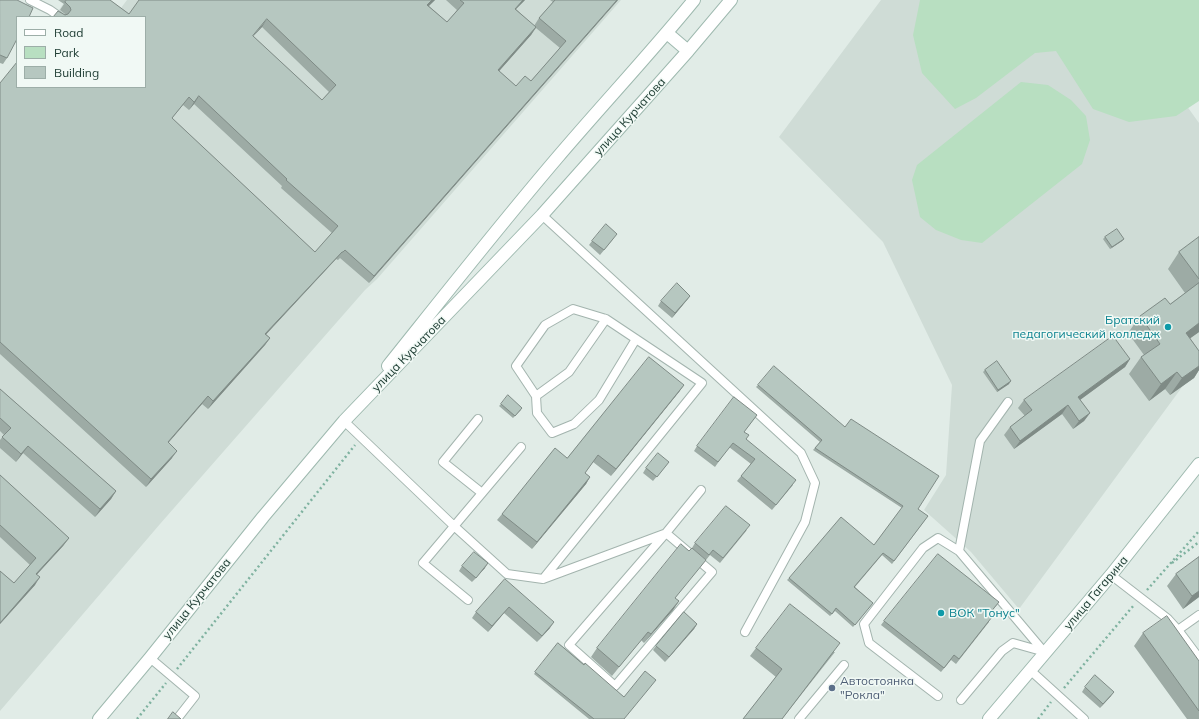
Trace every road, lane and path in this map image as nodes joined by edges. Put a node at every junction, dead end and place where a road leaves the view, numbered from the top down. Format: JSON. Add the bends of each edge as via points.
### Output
{"nodes":[{"id":1,"x":30,"y":0,"type":"edge"},
{"id":2,"x":694,"y":0,"type":"edge"},
{"id":3,"x":731,"y":0,"type":"edge"},
{"id":4,"x":59,"y":16,"type":"edge"},
{"id":5,"x":667,"y":33,"type":"junction"},
{"id":6,"x":688,"y":52,"type":"junction"},
{"id":7,"x":542,"y":215,"type":"junction"},
{"id":8,"x":606,"y":319,"type":"junction"},
{"id":9,"x":636,"y":339,"type":"junction"},
{"id":10,"x":536,"y":396,"type":"junction"},
{"id":11,"x":1008,"y":402,"type":"dead end"},
{"id":12,"x":478,"y":419,"type":"dead end"},
{"id":13,"x":344,"y":421,"type":"junction"},
{"id":14,"x":361,"y":437,"type":"junction"},
{"id":15,"x":521,"y":447,"type":"dead end"},
{"id":16,"x":1199,"y":464,"type":"edge"},
{"id":17,"x":702,"y":490,"type":"dead end"},
{"id":18,"x":482,"y":493,"type":"junction"},
{"id":19,"x":454,"y":526,"type":"junction"},
{"id":20,"x":1199,"y":531,"type":"edge"},
{"id":21,"x":666,"y":533,"type":"junction"},
{"id":22,"x":1199,"y":542,"type":"edge"},
{"id":23,"x":959,"y":551,"type":"junction"},
{"id":24,"x":1168,"y":567,"type":"junction"},
{"id":25,"x":1111,"y":575,"type":"junction"},
{"id":26,"x":543,"y":580,"type":"junction"},
{"id":27,"x":1140,"y":598,"type":"junction"},
{"id":28,"x":468,"y":600,"type":"dead end"},
{"id":29,"x":1199,"y":615,"type":"edge"},
{"id":30,"x":1178,"y":630,"type":"junction"},
{"id":31,"x":745,"y":632,"type":"dead end"},
{"id":32,"x":1046,"y":653,"type":"junction"},
{"id":33,"x":150,"y":658,"type":"junction"},
{"id":34,"x":1199,"y":658,"type":"edge"},
{"id":35,"x":844,"y":665,"type":"dead end"},
{"id":36,"x":1030,"y":670,"type":"junction"},
{"id":37,"x":171,"y":676,"type":"junction"},
{"id":38,"x":1058,"y":695,"type":"junction"},
{"id":39,"x":938,"y":696,"type":"dead end"},
{"id":40,"x":961,"y":700,"type":"dead end"},
{"id":41,"x":99,"y":719,"type":"edge"},
{"id":42,"x":137,"y":719,"type":"edge"},
{"id":43,"x":177,"y":719,"type":"edge"},
{"id":44,"x":799,"y":719,"type":"edge"},
{"id":45,"x":989,"y":719,"type":"edge"},
{"id":46,"x":1038,"y":719,"type":"edge"},
{"id":47,"x":1084,"y":719,"type":"edge"}],
"edges":[{"from":1,"to":4,"type":"lane"},
{"from":2,"to":5,"type":"main road"},
{"from":3,"to":6,"type":"main road","name":"улица Курчатова"},
{"from":5,"to":6,"type":"main road"},
{"from":5,"to":13,"type":"main road","via":[[484,245]]},
{"from":6,"to":7,"type":"main road","name":"улица Курчатова"},
{"from":7,"to":13,"type":"main road","name":"улица Курчатова"},
{"from":7,"to":31,"type":"lane","via":[[801,453],[815,483],[805,522]]},
{"from":8,"to":9,"type":"lane"},
{"from":8,"to":10,"type":"lane","via":[[569,372]]},
{"from":8,"to":10,"type":"lane","via":[[573,309],[545,325],[516,366]]},
{"from":9,"to":10,"type":"lane","via":[[599,400],[574,424],[552,433],[538,412]]},
{"from":9,"to":26,"type":"lane","via":[[702,383]]},
{"from":11,"to":23,"type":"lane","via":[[980,441]]},
{"from":12,"to":18,"type":"lane","via":[[443,462]]},
{"from":13,"to":14,"type":"lane"},
{"from":13,"to":33,"type":"main road","name":"улица Курчатова"},
{"from":14,"to":19,"type":"lane"},
{"from":14,"to":37,"type":"path"},
{"from":15,"to":18,"type":"lane"},
{"from":16,"to":25,"type":"main road","name":"улица Гагарина"},
{"from":17,"to":21,"type":"lane"},
{"from":18,"to":19,"type":"lane"},
{"from":19,"to":26,"type":"lane","via":[[507,574]]},
{"from":19,"to":28,"type":"lane","via":[[423,563]]},
{"from":20,"to":24,"type":"path"},
{"from":21,"to":21,"type":"lane","via":[[712,572],[615,686],[569,645]]},
{"from":21,"to":26,"type":"lane"},
{"from":22,"to":24,"type":"path"},
{"from":23,"to":32,"type":"lane"},
{"from":23,"to":39,"type":"lane","via":[[938,538],[923,548],[864,624],[869,643]]},
{"from":24,"to":27,"type":"path"},
{"from":25,"to":27,"type":"lane"},
{"from":25,"to":32,"type":"main road","name":"улица Гагарина"},
{"from":27,"to":30,"type":"lane"},
{"from":27,"to":38,"type":"path"},
{"from":29,"to":30,"type":"lane"},
{"from":30,"to":34,"type":"lane"},
{"from":32,"to":36,"type":"main road","name":"улица Гагарина"},
{"from":32,"to":40,"type":"lane","via":[[1013,643],[1002,651]]},
{"from":33,"to":37,"type":"lane"},
{"from":33,"to":41,"type":"main road","name":"улица Курчатова"},
{"from":35,"to":44,"type":"lane"},
{"from":36,"to":38,"type":"lane"},
{"from":36,"to":45,"type":"main road","name":"улица Гагарина"},
{"from":37,"to":42,"type":"path"},
{"from":37,"to":43,"type":"lane","via":[[195,696]]},
{"from":38,"to":46,"type":"path"},
{"from":38,"to":47,"type":"lane"}]}
